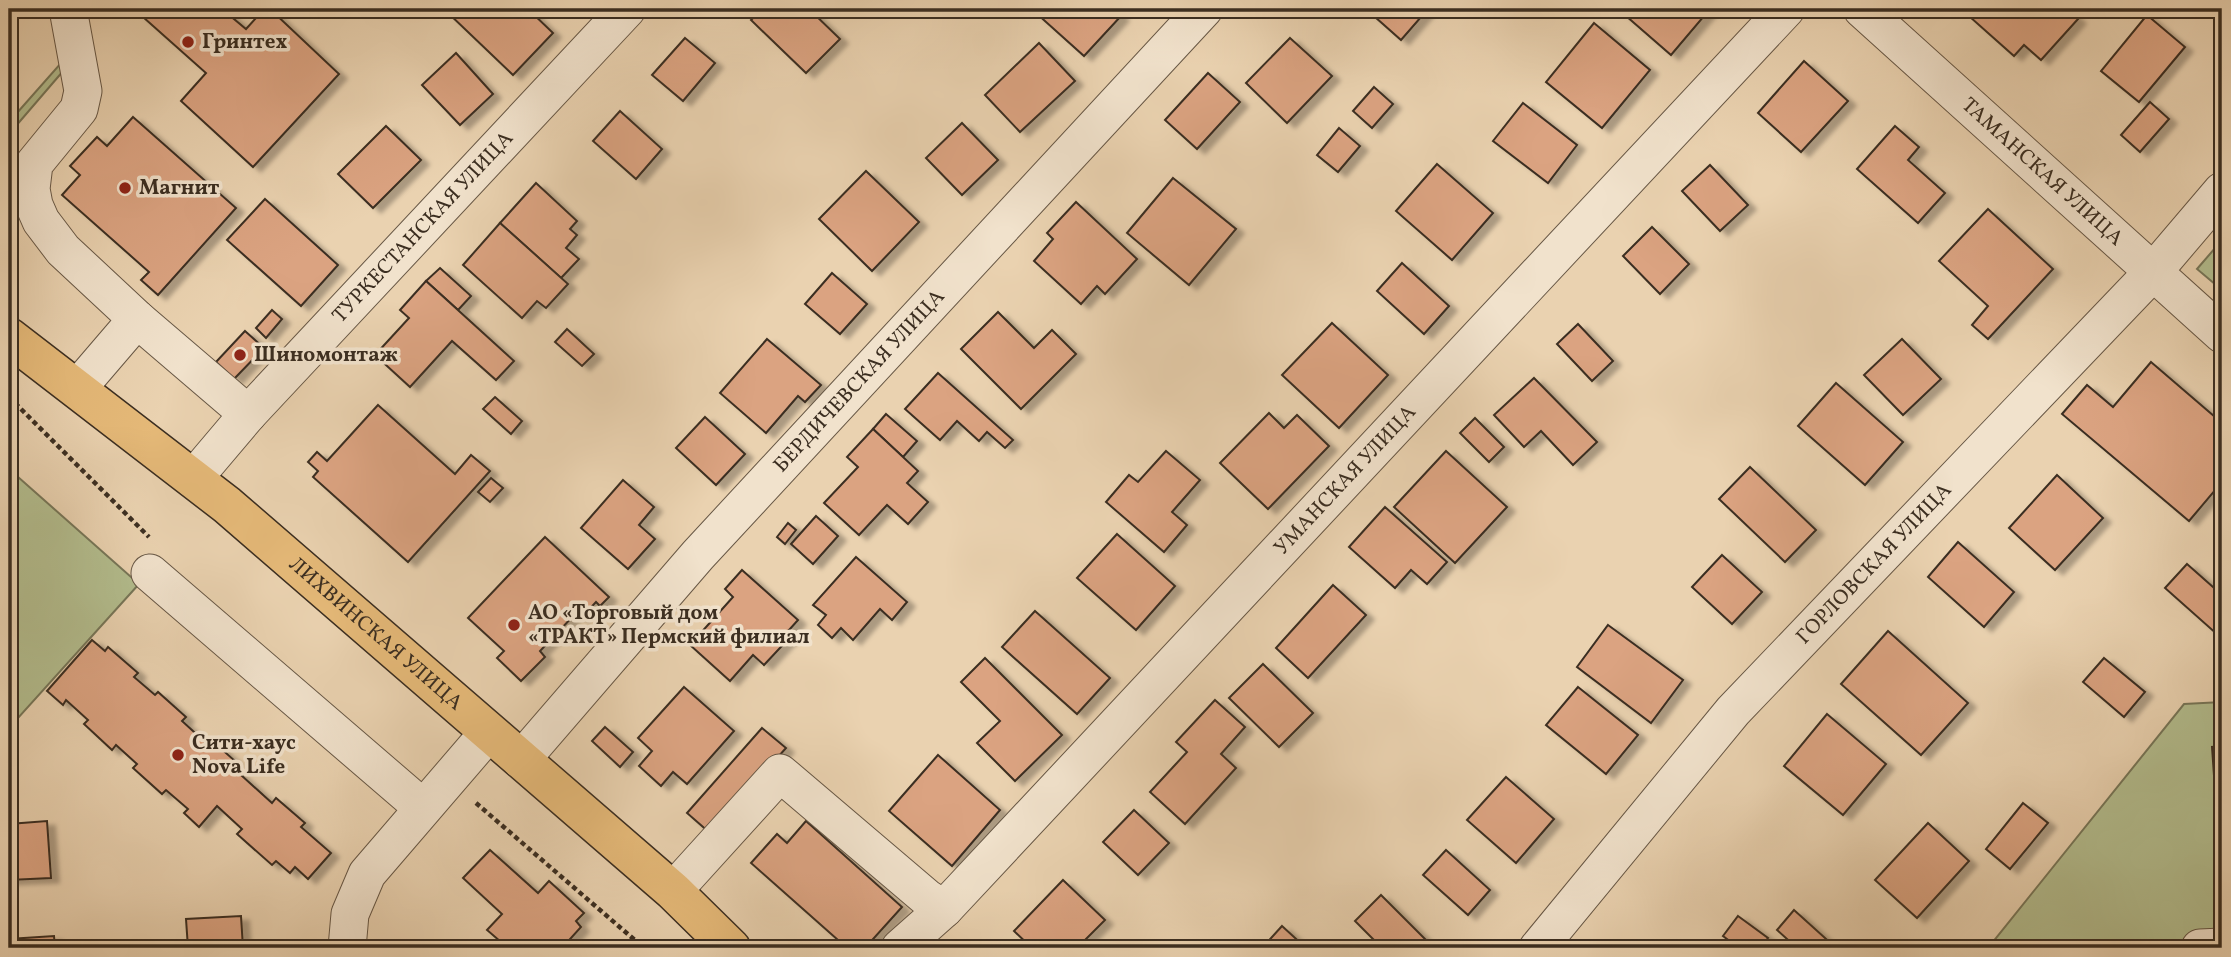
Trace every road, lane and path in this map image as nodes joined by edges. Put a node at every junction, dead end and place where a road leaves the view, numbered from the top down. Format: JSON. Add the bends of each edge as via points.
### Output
{"nodes":[{"id":1,"x":68,"y":9,"type":"edge"},
{"id":2,"x":628,"y":9,"type":"edge"},
{"id":3,"x":1204,"y":9,"type":"edge"},
{"id":4,"x":1786,"y":9,"type":"edge"},
{"id":5,"x":1862,"y":9,"type":"edge"},
{"id":6,"x":2222,"y":191,"type":"edge"},
{"id":7,"x":2152,"y":272,"type":"junction"},
{"id":8,"x":137,"y":319,"type":"junction"},
{"id":9,"x":2222,"y":334,"type":"edge"},
{"id":10,"x":9,"y":337,"type":"edge"},
{"id":11,"x":77,"y":389,"type":"junction"},
{"id":12,"x":16,"y":402,"type":"dead end"},
{"id":13,"x":9,"y":413,"type":"edge"},
{"id":14,"x":248,"y":414,"type":"junction"},
{"id":15,"x":9,"y":435,"type":"edge"},
{"id":16,"x":193,"y":479,"type":"junction"},
{"id":17,"x":9,"y":481,"type":"edge"},
{"id":18,"x":150,"y":573,"type":"dead end"},
{"id":19,"x":489,"y":732,"type":"junction"},
{"id":20,"x":522,"y":760,"type":"junction"},
{"id":21,"x":423,"y":808,"type":"junction"},
{"id":22,"x":673,"y":891,"type":"junction"},
{"id":23,"x":944,"y":909,"type":"junction"},
{"id":24,"x":2222,"y":947,"type":"edge"},
{"id":25,"x":347,"y":948,"type":"edge"},
{"id":26,"x":731,"y":948,"type":"edge"},
{"id":27,"x":900,"y":948,"type":"edge"},
{"id":28,"x":1538,"y":948,"type":"edge"},
{"id":29,"x":2200,"y":948,"type":"edge"}],
"edges":[{"from":1,"to":8,"type":"street","via":[[82,100],[34,164],[34,205],[57,244]]},
{"from":2,"to":14,"type":"street","name":"ТУРКЕСТАНСКАЯ УЛИЦА"},
{"from":3,"to":20,"type":"street","name":"БЕРДИЧЕВСКАЯ УЛИЦА","via":[[698,555]]},
{"from":4,"to":23,"type":"street","name":"УМАНСКАЯ УЛИЦА"},
{"from":5,"to":7,"type":"street","name":"ТАМАНСКАЯ УЛИЦА"},
{"from":6,"to":7,"type":"street","name":"ГОРЛОВСКАЯ УЛИЦА"},
{"from":7,"to":9,"type":"street","name":"ТАМАНСКАЯ УЛИЦА"},
{"from":7,"to":28,"type":"street","name":"ГОРЛОВСКАЯ УЛИЦА","via":[[1734,711]]},
{"from":8,"to":11,"type":"street"},
{"from":8,"to":14,"type":"street"},
{"from":10,"to":11,"type":"main road","name":"ЛИХВИНСКАЯ УЛИЦА"},
{"from":11,"to":16,"type":"main road","name":"ЛИХВИНСКАЯ УЛИЦА"},
{"from":12,"to":13,"type":"path"},
{"from":14,"to":16,"type":"street","name":"ТУРКЕСТАНСКАЯ УЛИЦА"},
{"from":15,"to":17,"type":"path","via":[[17,454]]},
{"from":16,"to":19,"type":"main road","name":"ЛИХВИНСКАЯ УЛИЦА"},
{"from":18,"to":21,"type":"street"},
{"from":19,"to":20,"type":"main road","name":"ЛИХВИНСКАЯ УЛИЦА"},
{"from":19,"to":21,"type":"street"},
{"from":20,"to":22,"type":"main road","name":"ЛИХВИНСКАЯ УЛИЦА"},
{"from":21,"to":25,"type":"street","via":[[367,874],[350,914]]},
{"from":22,"to":23,"type":"street","via":[[780,772]]},
{"from":22,"to":26,"type":"main road","name":"ЛИХВИНСКАЯ УЛИЦА"},
{"from":23,"to":27,"type":"street","name":"УМАНСКАЯ УЛИЦА"},
{"from":24,"to":29,"type":"street"}]}
